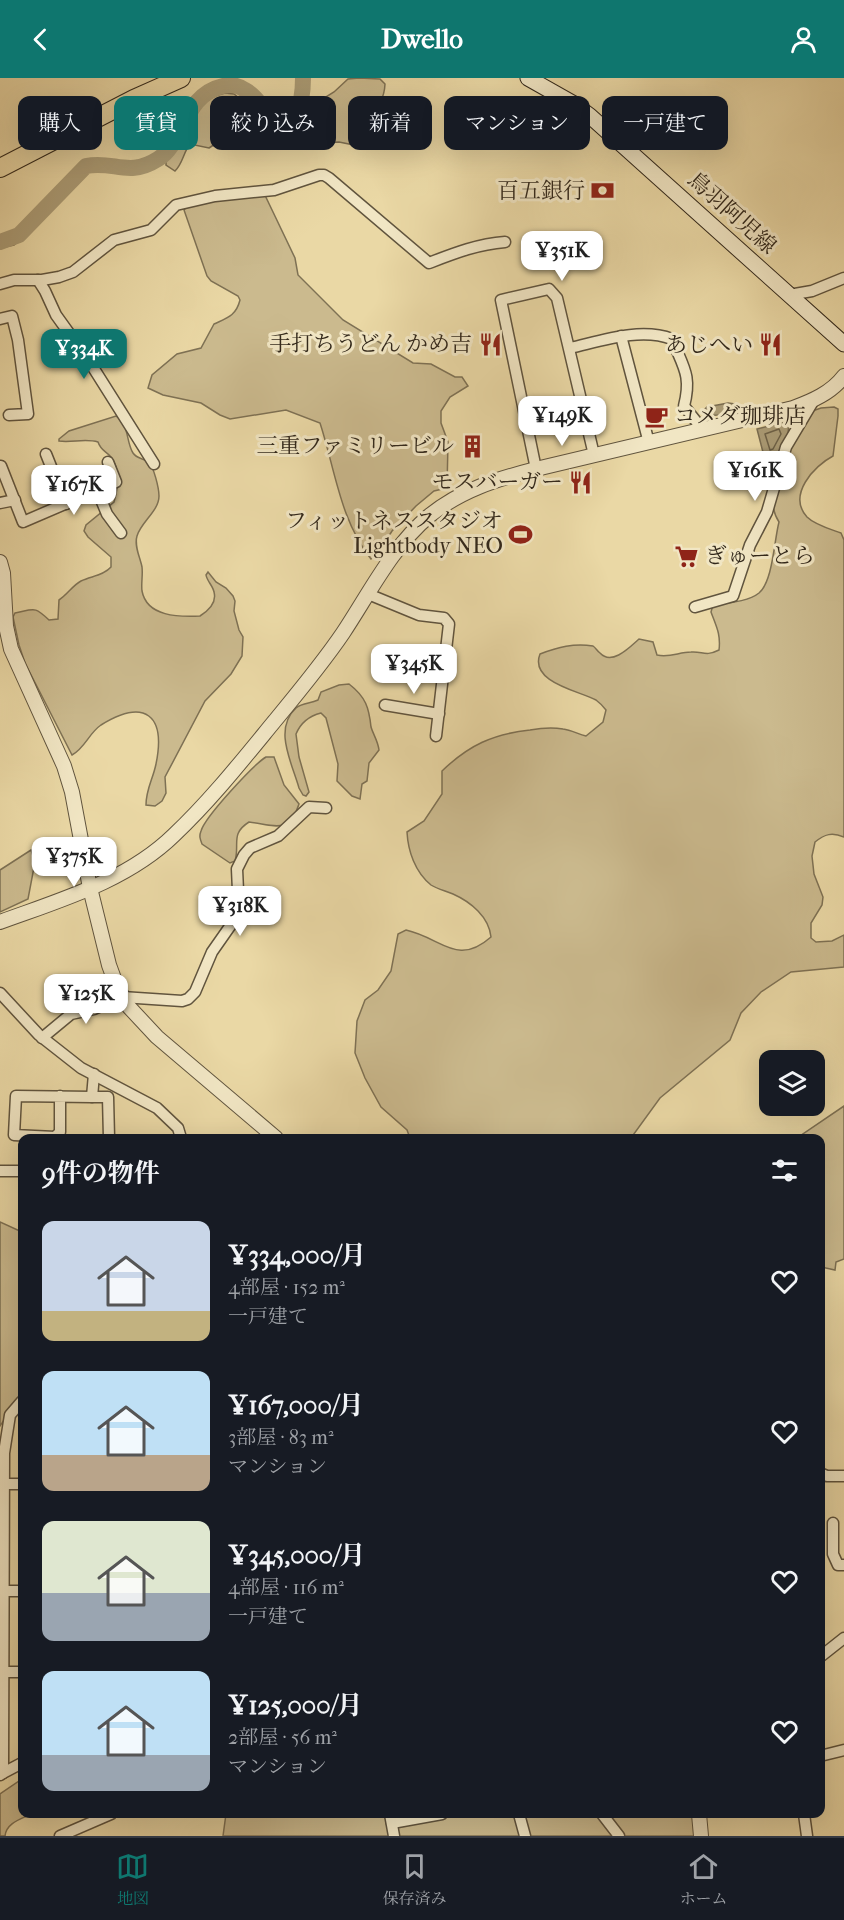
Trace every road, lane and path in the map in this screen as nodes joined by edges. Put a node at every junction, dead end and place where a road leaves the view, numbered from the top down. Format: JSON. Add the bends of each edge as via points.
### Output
{"nodes":[{"id":1,"x":181,"y":78,"type":"edge"},
{"id":2,"x":528,"y":78,"type":"edge"},
{"id":3,"x":0,"y":168,"type":"edge"},
{"id":4,"x":505,"y":242,"type":"dead end"},
{"id":5,"x":844,"y":278,"type":"edge"},
{"id":6,"x":38,"y":280,"type":"junction"},
{"id":7,"x":0,"y":284,"type":"edge"},
{"id":8,"x":789,"y":295,"type":"junction"},
{"id":9,"x":0,"y":319,"type":"edge"},
{"id":10,"x":621,"y":336,"type":"junction"},
{"id":11,"x":844,"y":344,"type":"edge"},
{"id":12,"x":570,"y":348,"type":"junction"},
{"id":13,"x":844,"y":376,"type":"edge"},
{"id":14,"x":814,"y":400,"type":"junction"},
{"id":15,"x":9,"y":415,"type":"dead end"},
{"id":16,"x":703,"y":430,"type":"junction"},
{"id":17,"x":649,"y":443,"type":"junction"},
{"id":18,"x":45,"y":454,"type":"dead end"},
{"id":19,"x":594,"y":455,"type":"junction"},
{"id":20,"x":108,"y":462,"type":"dead end"},
{"id":21,"x":154,"y":464,"type":"dead end"},
{"id":22,"x":1,"y":466,"type":"edge"},
{"id":23,"x":536,"y":469,"type":"junction"},
{"id":24,"x":97,"y":490,"type":"junction"},
{"id":25,"x":15,"y":500,"type":"junction"},
{"id":26,"x":0,"y":503,"type":"edge"},
{"id":27,"x":66,"y":504,"type":"junction"},
{"id":28,"x":121,"y":533,"type":"dead end"},
{"id":29,"x":0,"y":562,"type":"edge"},
{"id":30,"x":368,"y":594,"type":"junction"},
{"id":31,"x":695,"y":607,"type":"dead end"},
{"id":32,"x":385,"y":705,"type":"dead end"},
{"id":33,"x":439,"y":714,"type":"junction"},
{"id":34,"x":436,"y":736,"type":"dead end"},
{"id":35,"x":326,"y":808,"type":"dead end"},
{"id":36,"x":90,"y":888,"type":"junction"},
{"id":37,"x":0,"y":922,"type":"edge"},
{"id":38,"x":0,"y":993,"type":"edge"},
{"id":39,"x":123,"y":997,"type":"junction"},
{"id":40,"x":42,"y":1038,"type":"junction"},
{"id":41,"x":94,"y":1074,"type":"junction"},
{"id":42,"x":60,"y":1096,"type":"junction"},
{"id":43,"x":92,"y":1097,"type":"junction"},
{"id":44,"x":59,"y":1134,"type":"edge"},
{"id":45,"x":109,"y":1134,"type":"edge"},
{"id":46,"x":180,"y":1134,"type":"edge"},
{"id":47,"x":271,"y":1134,"type":"edge"},
{"id":48,"x":18,"y":1136,"type":"edge"},
{"id":49,"x":0,"y":1171,"type":"edge"},
{"id":50,"x":18,"y":1171,"type":"edge"},
{"id":51,"x":18,"y":1406,"type":"edge"},
{"id":52,"x":825,"y":1475,"type":"edge"},
{"id":53,"x":844,"y":1476,"type":"edge"},
{"id":54,"x":1,"y":1484,"type":"edge"},
{"id":55,"x":18,"y":1484,"type":"edge"},
{"id":56,"x":833,"y":1523,"type":"dead end"},
{"id":57,"x":844,"y":1565,"type":"edge"},
{"id":58,"x":2,"y":1591,"type":"edge"},
{"id":59,"x":18,"y":1591,"type":"edge"},
{"id":60,"x":844,"y":1638,"type":"edge"},
{"id":61,"x":825,"y":1653,"type":"edge"},
{"id":62,"x":2,"y":1672,"type":"edge"},
{"id":63,"x":18,"y":1672,"type":"edge"},
{"id":64,"x":844,"y":1750,"type":"edge"},
{"id":65,"x":825,"y":1755,"type":"edge"},
{"id":66,"x":18,"y":1765,"type":"edge"},
{"id":67,"x":1,"y":1774,"type":"edge"},
{"id":68,"x":102,"y":1818,"type":"edge"},
{"id":69,"x":391,"y":1818,"type":"edge"},
{"id":70,"x":520,"y":1818,"type":"edge"},
{"id":71,"x":605,"y":1818,"type":"edge"},
{"id":72,"x":699,"y":1818,"type":"edge"},
{"id":73,"x":805,"y":1818,"type":"edge"},
{"id":74,"x":60,"y":1836,"type":"edge"},
{"id":75,"x":394,"y":1836,"type":"edge"},
{"id":76,"x":525,"y":1836,"type":"edge"},
{"id":77,"x":619,"y":1836,"type":"edge"},
{"id":78,"x":701,"y":1836,"type":"edge"},
{"id":79,"x":807,"y":1836,"type":"edge"}],
"edges":[{"from":1,"to":3,"type":"highway"},
{"from":2,"to":8,"type":"main road","name":"鳥羽阿児線","via":[[590,116]]},
{"from":4,"to":6,"type":"street","via":[[487,243],[429,263],[329,178],[319,175],[274,190],[215,196],[176,206],[151,230],[114,240],[73,272]]},
{"from":5,"to":8,"type":"street"},
{"from":6,"to":7,"type":"street"},
{"from":6,"to":21,"type":"street","via":[[56,315]]},
{"from":8,"to":11,"type":"main road","name":"鳥羽阿児線"},
{"from":9,"to":15,"type":"street","via":[[12,316],[28,414]]},
{"from":10,"to":12,"type":"street"},
{"from":10,"to":16,"type":"street","via":[[661,335],[672,339],[688,377],[684,406]]},
{"from":10,"to":17,"type":"street"},
{"from":12,"to":19,"type":"street"},
{"from":12,"to":23,"type":"street","via":[[557,298],[549,290],[501,300]]},
{"from":13,"to":14,"type":"street"},
{"from":14,"to":16,"type":"street"},
{"from":14,"to":31,"type":"street","via":[[786,447],[767,512],[750,545],[733,596]]},
{"from":16,"to":17,"type":"street"},
{"from":17,"to":19,"type":"street"},
{"from":18,"to":27,"type":"street"},
{"from":19,"to":23,"type":"street"},
{"from":20,"to":24,"type":"street","via":[[116,482]]},
{"from":22,"to":25,"type":"street"},
{"from":23,"to":30,"type":"street","via":[[473,488],[428,517]]},
{"from":24,"to":27,"type":"street"},
{"from":24,"to":28,"type":"street","via":[[106,514]]},
{"from":25,"to":26,"type":"street"},
{"from":25,"to":27,"type":"street","via":[[24,522]]},
{"from":29,"to":36,"type":"street","via":[[11,649],[64,765]]},
{"from":30,"to":33,"type":"street","via":[[419,615],[444,618],[449,624]]},
{"from":30,"to":36,"type":"street","via":[[342,634],[226,780],[173,837],[147,857]]},
{"from":32,"to":33,"type":"street"},
{"from":33,"to":34,"type":"street"},
{"from":35,"to":39,"type":"street","via":[[309,807],[278,836],[250,848],[244,855],[237,869],[233,922],[188,999]]},
{"from":36,"to":37,"type":"street"},
{"from":36,"to":39,"type":"street","via":[[109,965]]},
{"from":38,"to":40,"type":"street"},
{"from":39,"to":40,"type":"street","via":[[71,1014]]},
{"from":39,"to":47,"type":"street","via":[[158,1037]]},
{"from":40,"to":41,"type":"street"},
{"from":41,"to":43,"type":"street"},
{"from":41,"to":46,"type":"street","via":[[157,1108]]},
{"from":42,"to":43,"type":"street"},
{"from":42,"to":44,"type":"street"},
{"from":42,"to":48,"type":"street","via":[[16,1096],[14,1136]]},
{"from":43,"to":45,"type":"street","via":[[108,1097]]},
{"from":49,"to":50,"type":"street"},
{"from":51,"to":54,"type":"street","via":[[10,1415]]},
{"from":52,"to":53,"type":"street"},
{"from":54,"to":55,"type":"street"},
{"from":54,"to":58,"type":"street"},
{"from":56,"to":57,"type":"street","via":[[833,1554],[838,1565]]},
{"from":58,"to":59,"type":"street"},
{"from":58,"to":62,"type":"street"},
{"from":60,"to":61,"type":"street"},
{"from":62,"to":63,"type":"street"},
{"from":62,"to":67,"type":"street"},
{"from":64,"to":65,"type":"street"},
{"from":66,"to":67,"type":"street"},
{"from":68,"to":74,"type":"street"},
{"from":69,"to":75,"type":"street"},
{"from":70,"to":76,"type":"street"},
{"from":71,"to":77,"type":"street"},
{"from":72,"to":78,"type":"street"},
{"from":73,"to":79,"type":"street"}]}
